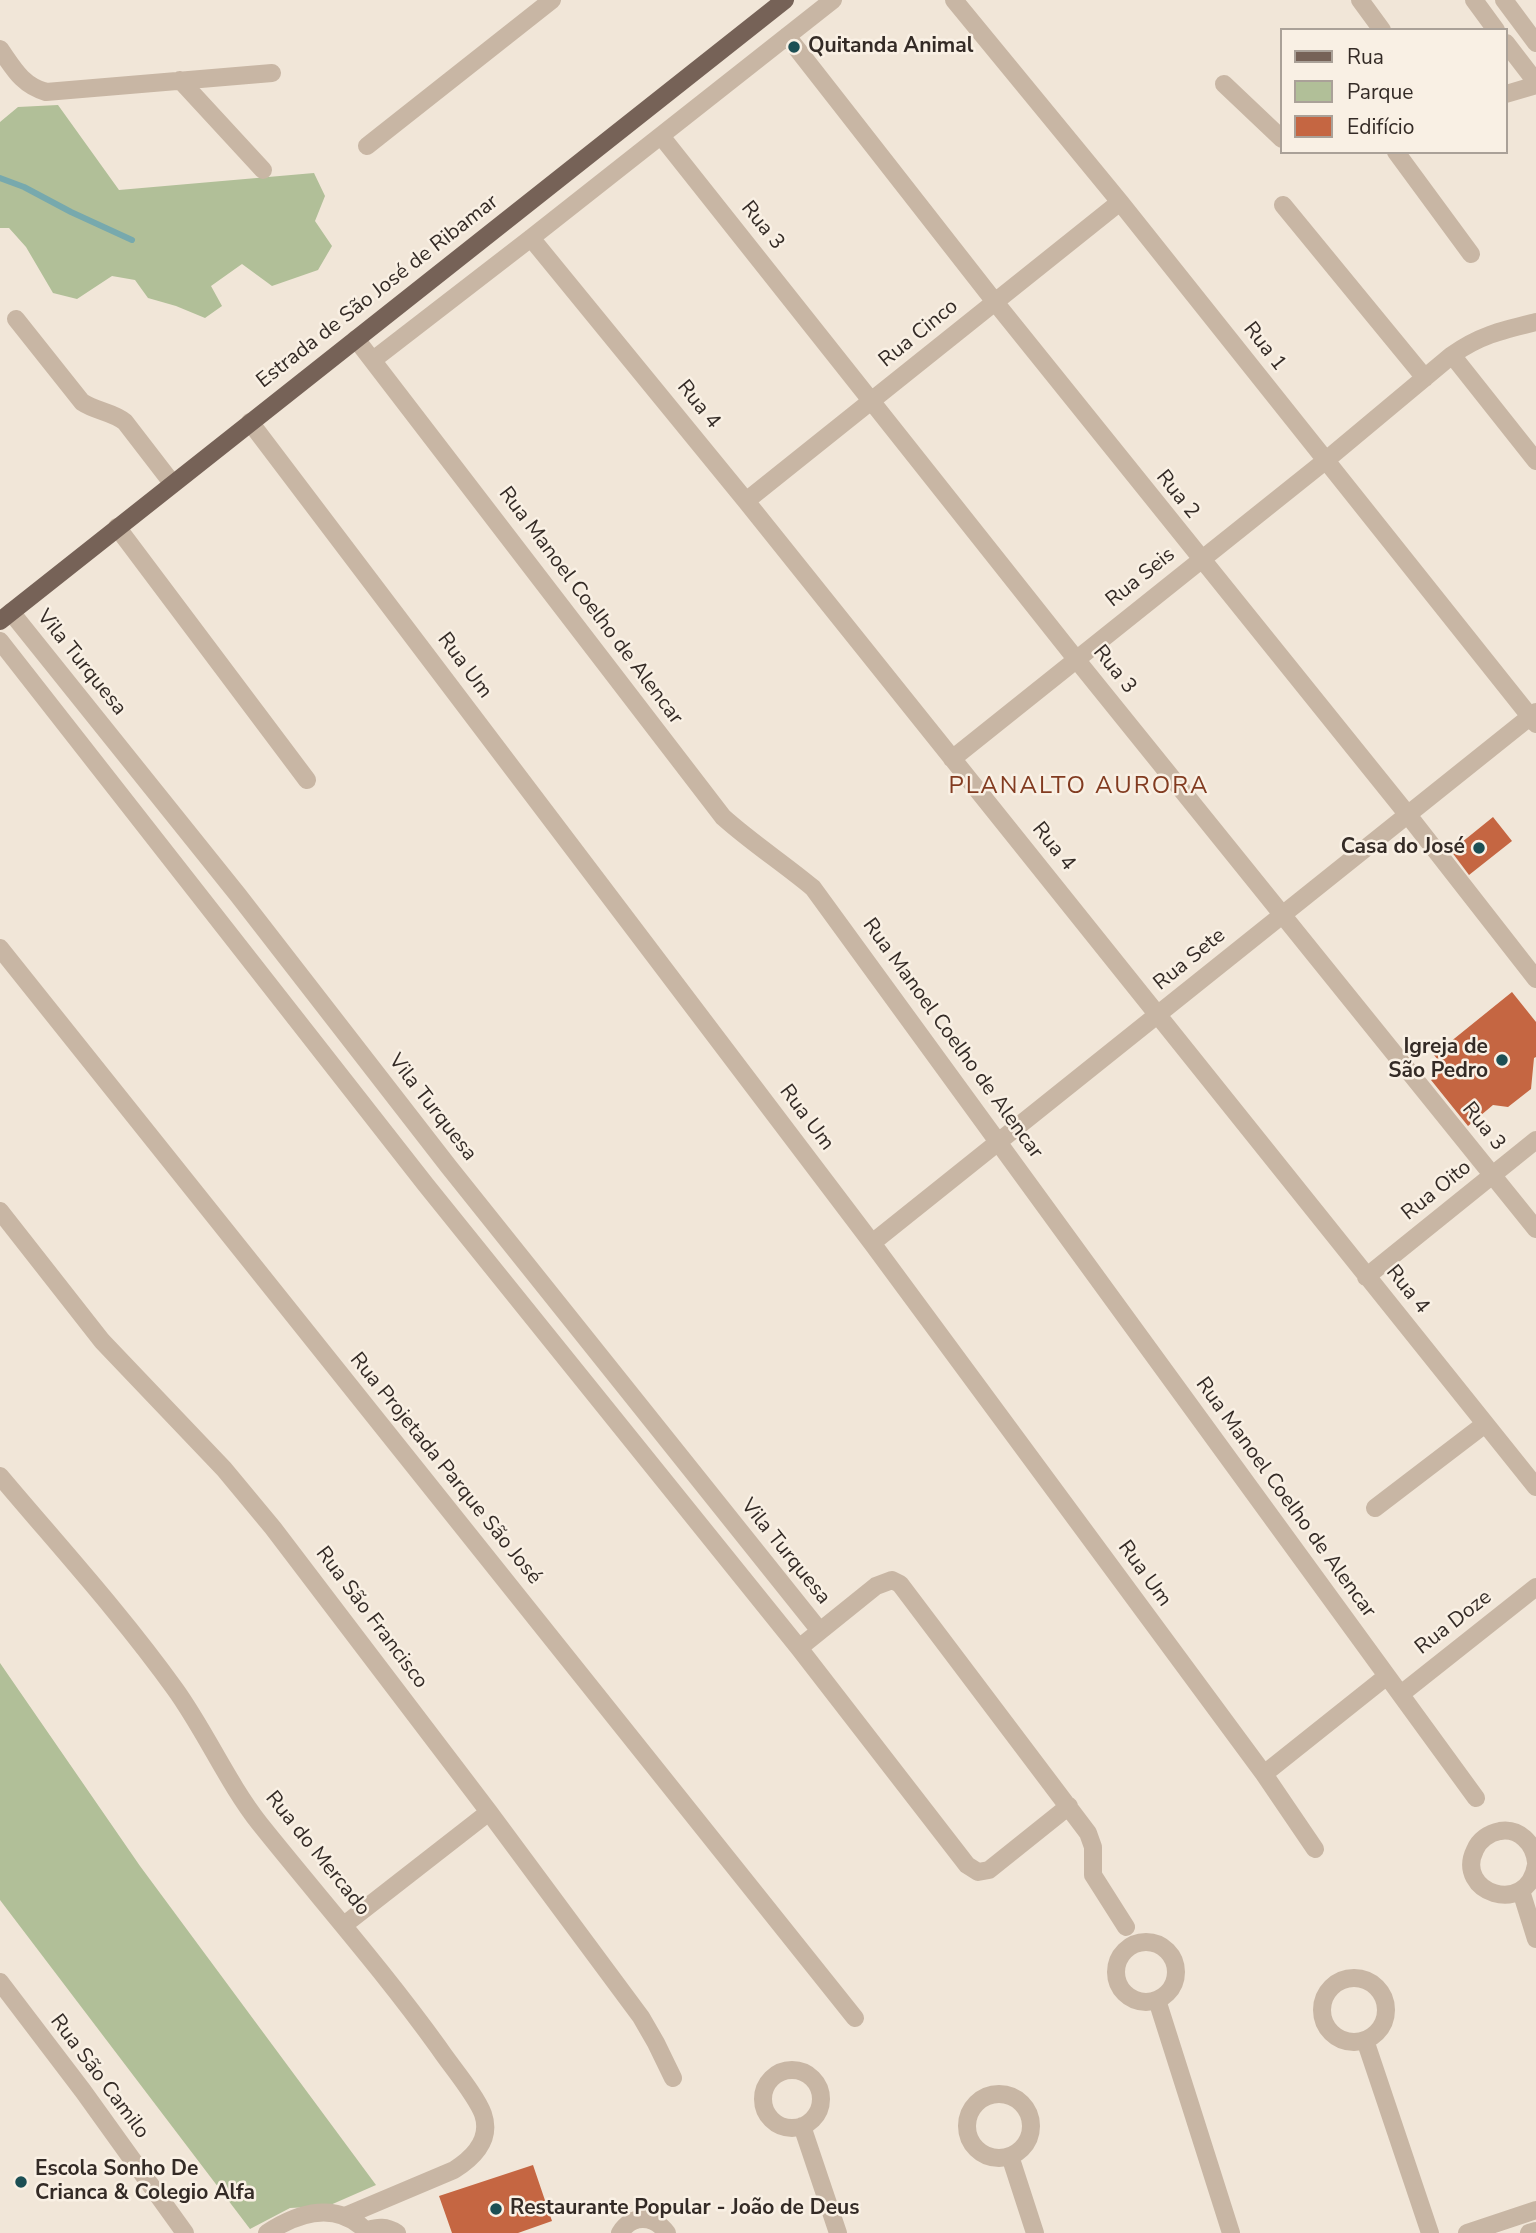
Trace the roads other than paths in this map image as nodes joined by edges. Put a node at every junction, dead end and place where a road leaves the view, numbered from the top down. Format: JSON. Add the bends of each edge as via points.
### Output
{"nodes":[{"id":1,"x":552,"y":0,"type":"edge"},
{"id":2,"x":785,"y":0,"type":"edge"},
{"id":3,"x":833,"y":0,"type":"edge"},
{"id":4,"x":954,"y":0,"type":"edge"},
{"id":5,"x":1360,"y":0,"type":"edge"},
{"id":6,"x":1474,"y":0,"type":"edge"},
{"id":7,"x":1504,"y":0,"type":"edge"},
{"id":8,"x":1381,"y":28,"type":"edge"},
{"id":9,"x":1495,"y":28,"type":"edge"},
{"id":10,"x":787,"y":36,"type":"junction"},
{"id":11,"x":1536,"y":43,"type":"edge"},
{"id":12,"x":1508,"y":46,"type":"edge"},
{"id":13,"x":0,"y":49,"type":"edge"},
{"id":14,"x":272,"y":73,"type":"dead end"},
{"id":15,"x":180,"y":80,"type":"junction"},
{"id":16,"x":1224,"y":84,"type":"dead end"},
{"id":17,"x":1536,"y":84,"type":"edge"},
{"id":18,"x":1508,"y":92,"type":"edge"},
{"id":19,"x":660,"y":136,"type":"junction"},
{"id":20,"x":1280,"y":137,"type":"edge"},
{"id":21,"x":367,"y":146,"type":"dead end"},
{"id":22,"x":1397,"y":154,"type":"edge"},
{"id":23,"x":263,"y":170,"type":"dead end"},
{"id":24,"x":1119,"y":202,"type":"junction"},
{"id":25,"x":1283,"y":205,"type":"dead end"},
{"id":26,"x":531,"y":238,"type":"junction"},
{"id":27,"x":1471,"y":254,"type":"dead end"},
{"id":28,"x":995,"y":302,"type":"junction"},
{"id":29,"x":16,"y":319,"type":"dead end"},
{"id":30,"x":1536,"y":322,"type":"edge"},
{"id":31,"x":356,"y":339,"type":"junction"},
{"id":32,"x":1452,"y":355,"type":"junction"},
{"id":33,"x":373,"y":360,"type":"junction"},
{"id":34,"x":1425,"y":378,"type":"junction"},
{"id":35,"x":872,"y":400,"type":"junction"},
{"id":36,"x":250,"y":422,"type":"junction"},
{"id":37,"x":1325,"y":461,"type":"junction"},
{"id":38,"x":1536,"y":461,"type":"edge"},
{"id":39,"x":172,"y":483,"type":"junction"},
{"id":40,"x":746,"y":501,"type":"junction"},
{"id":41,"x":117,"y":527,"type":"junction"},
{"id":42,"x":1200,"y":560,"type":"junction"},
{"id":43,"x":6,"y":616,"type":"edge"},
{"id":44,"x":0,"y":641,"type":"edge"},
{"id":45,"x":1076,"y":659,"type":"junction"},
{"id":46,"x":1534,"y":718,"type":"edge"},
{"id":47,"x":952,"y":759,"type":"junction"},
{"id":48,"x":307,"y":780,"type":"dead end"},
{"id":49,"x":1408,"y":815,"type":"junction"},
{"id":50,"x":238,"y":895,"type":"junction"},
{"id":51,"x":213,"y":914,"type":"junction"},
{"id":52,"x":1282,"y":915,"type":"junction"},
{"id":53,"x":0,"y":948,"type":"edge"},
{"id":54,"x":1536,"y":979,"type":"edge"},
{"id":55,"x":1158,"y":1014,"type":"junction"},
{"id":56,"x":1536,"y":1140,"type":"edge"},
{"id":57,"x":998,"y":1142,"type":"junction"},
{"id":58,"x":449,"y":1167,"type":"junction"},
{"id":59,"x":1493,"y":1175,"type":"junction"},
{"id":60,"x":426,"y":1185,"type":"junction"},
{"id":61,"x":0,"y":1211,"type":"edge"},
{"id":62,"x":1536,"y":1229,"type":"edge"},
{"id":63,"x":872,"y":1243,"type":"junction"},
{"id":64,"x":1366,"y":1277,"type":"junction"},
{"id":65,"x":1485,"y":1424,"type":"junction"},
{"id":66,"x":664,"y":1437,"type":"junction"},
{"id":67,"x":643,"y":1455,"type":"junction"},
{"id":68,"x":0,"y":1476,"type":"edge"},
{"id":69,"x":1536,"y":1487,"type":"edge"},
{"id":70,"x":1376,"y":1508,"type":"dead end"},
{"id":71,"x":1536,"y":1587,"type":"edge"},
{"id":72,"x":820,"y":1632,"type":"junction"},
{"id":73,"x":799,"y":1648,"type":"junction"},
{"id":74,"x":1387,"y":1676,"type":"junction"},
{"id":75,"x":1401,"y":1694,"type":"junction"},
{"id":76,"x":1264,"y":1774,"type":"junction"},
{"id":77,"x":1476,"y":1798,"type":"dead end"},
{"id":78,"x":1069,"y":1806,"type":"junction"},
{"id":79,"x":489,"y":1812,"type":"junction"},
{"id":80,"x":1315,"y":1849,"type":"dead end"},
{"id":81,"x":1536,"y":1863,"type":"edge"},
{"id":82,"x":1521,"y":1891,"type":"junction"},
{"id":83,"x":345,"y":1925,"type":"junction"},
{"id":84,"x":1126,"y":1927,"type":"dead end"},
{"id":85,"x":1536,"y":1939,"type":"edge"},
{"id":86,"x":0,"y":1982,"type":"edge"},
{"id":87,"x":1157,"y":2000,"type":"dead end"},
{"id":88,"x":855,"y":2018,"type":"dead end"},
{"id":89,"x":1365,"y":2040,"type":"dead end"},
{"id":90,"x":673,"y":2078,"type":"dead end"},
{"id":91,"x":802,"y":2126,"type":"dead end"},
{"id":92,"x":1010,"y":2156,"type":"dead end"},
{"id":93,"x":1536,"y":2210,"type":"edge"},
{"id":94,"x":345,"y":2216,"type":"junction"},
{"id":95,"x":1536,"y":2231,"type":"edge"},
{"id":96,"x":367,"y":2232,"type":"edge"},
{"id":97,"x":185,"y":2233,"type":"edge"},
{"id":98,"x":267,"y":2233,"type":"edge"},
{"id":99,"x":397,"y":2233,"type":"edge"},
{"id":100,"x":620,"y":2233,"type":"edge"},
{"id":101,"x":667,"y":2233,"type":"edge"},
{"id":102,"x":838,"y":2233,"type":"edge"},
{"id":103,"x":1034,"y":2233,"type":"edge"},
{"id":104,"x":1231,"y":2233,"type":"edge"},
{"id":105,"x":1430,"y":2233,"type":"edge"},
{"id":106,"x":1466,"y":2233,"type":"edge"},
{"id":107,"x":1529,"y":2233,"type":"edge"}],
"edges":[{"from":1,"to":21,"type":"street"},
{"from":2,"to":31,"type":"main road","name":"Estrada de São José de Ribamar"},
{"from":3,"to":10,"type":"street"},
{"from":4,"to":24,"type":"street","name":"Rua 1"},
{"from":5,"to":8,"type":"street"},
{"from":6,"to":9,"type":"street"},
{"from":7,"to":11,"type":"street"},
{"from":10,"to":19,"type":"street"},
{"from":10,"to":28,"type":"street","name":"Rua 2"},
{"from":12,"to":17,"type":"street"},
{"from":13,"to":15,"type":"street","via":[[31,88],[46,92]]},
{"from":14,"to":15,"type":"street"},
{"from":15,"to":23,"type":"street"},
{"from":16,"to":20,"type":"street"},
{"from":17,"to":18,"type":"street"},
{"from":19,"to":26,"type":"street"},
{"from":19,"to":35,"type":"street","name":"Rua 3"},
{"from":22,"to":27,"type":"street"},
{"from":24,"to":28,"type":"street","name":"Rua Cinco"},
{"from":24,"to":37,"type":"street","name":"Rua 1"},
{"from":25,"to":34,"type":"street"},
{"from":26,"to":33,"type":"street"},
{"from":26,"to":40,"type":"street","name":"Rua 4"},
{"from":28,"to":35,"type":"street","name":"Rua Cinco"},
{"from":28,"to":42,"type":"street","name":"Rua 2"},
{"from":29,"to":39,"type":"street","via":[[82,402],[125,422]]},
{"from":30,"to":32,"type":"street","name":"Rua Seis","via":[[1492,332]]},
{"from":31,"to":33,"type":"street","name":"Rua Manoel Coelho de Alencar"},
{"from":31,"to":36,"type":"main road","name":"Estrada de São José de Ribamar"},
{"from":32,"to":34,"type":"street","name":"Rua Seis"},
{"from":32,"to":38,"type":"street"},
{"from":33,"to":57,"type":"street","name":"Rua Manoel Coelho de Alencar","via":[[723,817],[813,888]]},
{"from":34,"to":37,"type":"street","name":"Rua Seis"},
{"from":35,"to":40,"type":"street","name":"Rua Cinco"},
{"from":35,"to":45,"type":"street","name":"Rua 3"},
{"from":36,"to":39,"type":"main road","name":"Estrada de São José de Ribamar"},
{"from":36,"to":63,"type":"street","name":"Rua Um"},
{"from":37,"to":42,"type":"street","name":"Rua Seis"},
{"from":37,"to":46,"type":"street","name":"Rua 1"},
{"from":39,"to":41,"type":"main road","name":"Estrada de São José de Ribamar"},
{"from":40,"to":47,"type":"street","name":"Rua 4"},
{"from":41,"to":43,"type":"main road","name":"Estrada de São José de Ribamar"},
{"from":41,"to":48,"type":"street"},
{"from":42,"to":45,"type":"street","name":"Rua Seis"},
{"from":42,"to":49,"type":"street","name":"Rua 2"},
{"from":43,"to":50,"type":"street","name":"Vila Turquesa"},
{"from":44,"to":51,"type":"street"},
{"from":45,"to":47,"type":"street","name":"Rua Seis"},
{"from":45,"to":52,"type":"street","name":"Rua 3"},
{"from":46,"to":49,"type":"street","name":"Rua Sete"},
{"from":47,"to":55,"type":"street","name":"Rua 4"},
{"from":49,"to":52,"type":"street","name":"Rua Sete"},
{"from":49,"to":54,"type":"street","name":"Rua 2"},
{"from":50,"to":51,"type":"street"},
{"from":50,"to":58,"type":"street","name":"Vila Turquesa"},
{"from":51,"to":60,"type":"street"},
{"from":52,"to":55,"type":"street","name":"Rua Sete"},
{"from":52,"to":59,"type":"street","name":"Rua 3"},
{"from":53,"to":88,"type":"street","name":"Rua Projetada Parque São José"},
{"from":55,"to":57,"type":"street","name":"Rua Sete"},
{"from":55,"to":64,"type":"street","name":"Rua 4"},
{"from":56,"to":59,"type":"street","name":"Rua Oito"},
{"from":57,"to":63,"type":"street","name":"Rua Sete"},
{"from":57,"to":74,"type":"street","name":"Rua Manoel Coelho de Alencar"},
{"from":58,"to":60,"type":"street"},
{"from":58,"to":66,"type":"street","name":"Vila Turquesa"},
{"from":59,"to":62,"type":"street","name":"Rua 3"},
{"from":59,"to":64,"type":"street","name":"Rua Oito"},
{"from":60,"to":67,"type":"street"},
{"from":61,"to":79,"type":"street","name":"Rua São Francisco","via":[[102,1340],[225,1469]]},
{"from":63,"to":76,"type":"street","name":"Rua Um"},
{"from":64,"to":65,"type":"street","name":"Rua 4"},
{"from":65,"to":69,"type":"street","name":"Rua 4"},
{"from":65,"to":70,"type":"street"},
{"from":66,"to":67,"type":"street"},
{"from":66,"to":72,"type":"street","name":"Vila Turquesa"},
{"from":67,"to":73,"type":"street"},
{"from":68,"to":83,"type":"street","name":"Rua do Mercado","via":[[155,1660],[258,1822]]},
{"from":71,"to":75,"type":"street","name":"Rua Doze"},
{"from":72,"to":73,"type":"street","name":"Vila Turquesa"},
{"from":72,"to":78,"type":"street","name":"Vila Turquesa","via":[[876,1586],[896,1581]]},
{"from":73,"to":78,"type":"street","via":[[972,1869],[989,1870]]},
{"from":74,"to":75,"type":"street","name":"Rua Manoel Coelho de Alencar"},
{"from":74,"to":76,"type":"street"},
{"from":75,"to":77,"type":"street","name":"Rua Manoel Coelho de Alencar"},
{"from":76,"to":80,"type":"street","name":"Rua Um"},
{"from":78,"to":84,"type":"street","via":[[1092,1840],[1095,1880]]},
{"from":79,"to":83,"type":"street"},
{"from":79,"to":90,"type":"street","name":"Rua São Francisco","via":[[641,2017]]},
{"from":81,"to":82,"type":"street"},
{"from":81,"to":82,"type":"street","via":[[1530,1844],[1513,1832],[1492,1833],[1476,1847],[1471,1867],[1481,1886],[1500,1895]]},
{"from":82,"to":85,"type":"street"},
{"from":83,"to":94,"type":"street","name":"Rua do Mercado","via":[[464,2084],[483,2115],[484,2130],[479,2150],[454,2171]]},
{"from":86,"to":97,"type":"street","name":"Rua São Camilo"},
{"from":87,"to":104,"type":"street"},
{"from":89,"to":105,"type":"street"},
{"from":91,"to":102,"type":"street"},
{"from":92,"to":103,"type":"street"},
{"from":93,"to":106,"type":"street"},
{"from":94,"to":96,"type":"street"},
{"from":94,"to":98,"type":"street","via":[[299,2215]]},
{"from":95,"to":107,"type":"street"},
{"from":96,"to":99,"type":"street","via":[[378,2227]]},
{"from":100,"to":101,"type":"street","via":[[627,2224],[645,2218]]}]}
